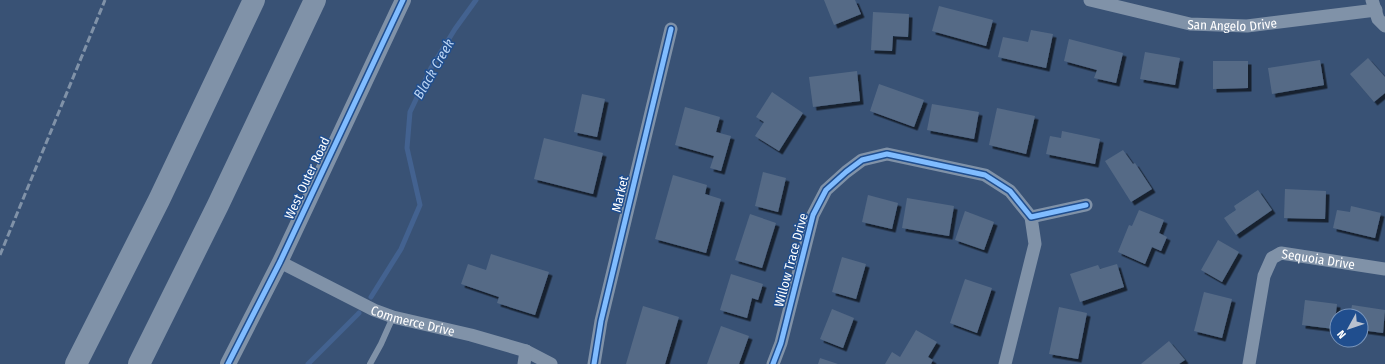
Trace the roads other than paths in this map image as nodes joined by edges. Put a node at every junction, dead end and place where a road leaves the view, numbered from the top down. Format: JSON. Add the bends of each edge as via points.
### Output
{"nodes":[{"id":1,"x":254,"y":0,"type":"edge"},
{"id":2,"x":315,"y":0,"type":"edge"},
{"id":3,"x":403,"y":0,"type":"edge"},
{"id":4,"x":1090,"y":0,"type":"edge"},
{"id":5,"x":1374,"y":5,"type":"edge"},
{"id":6,"x":1385,"y":26,"type":"edge"},
{"id":7,"x":671,"y":29,"type":"dead end"},
{"id":8,"x":1086,"y":205,"type":"dead end"},
{"id":9,"x":1031,"y":217,"type":"junction"},
{"id":10,"x":280,"y":262,"type":"junction"},
{"id":11,"x":1385,"y":269,"type":"edge"},
{"id":12,"x":393,"y":317,"type":"junction"},
{"id":13,"x":526,"y":351,"type":"junction"},
{"id":14,"x":76,"y":364,"type":"edge"},
{"id":15,"x":139,"y":364,"type":"edge"},
{"id":16,"x":228,"y":364,"type":"edge"},
{"id":17,"x":370,"y":364,"type":"edge"},
{"id":18,"x":524,"y":364,"type":"edge"},
{"id":19,"x":551,"y":364,"type":"edge"},
{"id":20,"x":594,"y":364,"type":"edge"},
{"id":21,"x":773,"y":364,"type":"edge"},
{"id":22,"x":1005,"y":364,"type":"edge"},
{"id":23,"x":1249,"y":364,"type":"edge"}],
"edges":[{"from":1,"to":14,"type":"highway","via":[[159,200]]},
{"from":2,"to":15,"type":"highway"},
{"from":3,"to":10,"type":"street","name":"West Outer Road"},
{"from":4,"to":5,"type":"street","name":"San Angelo Drive","via":[[1190,24],[1247,26]]},
{"from":5,"to":6,"type":"street","via":[[1378,19]]},
{"from":7,"to":20,"type":"street","name":"Market","via":[[601,321]]},
{"from":8,"to":9,"type":"street"},
{"from":9,"to":21,"type":"street","name":"Willow Trace Drive","via":[[1010,191],[985,175],[887,154],[862,160],[826,190],[813,215],[781,343]]},
{"from":9,"to":22,"type":"street","via":[[1035,244]]},
{"from":10,"to":12,"type":"street","name":"Commerce Drive","via":[[374,310]]},
{"from":10,"to":16,"type":"street","name":"West Outer Road"},
{"from":11,"to":23,"type":"street","name":"Sequoia Drive","via":[[1281,253],[1272,258],[1264,276]]},
{"from":12,"to":13,"type":"street","name":"Commerce Drive"},
{"from":12,"to":17,"type":"lane"},
{"from":13,"to":18,"type":"street"},
{"from":13,"to":19,"type":"street","name":"Commerce Drive"}]}
